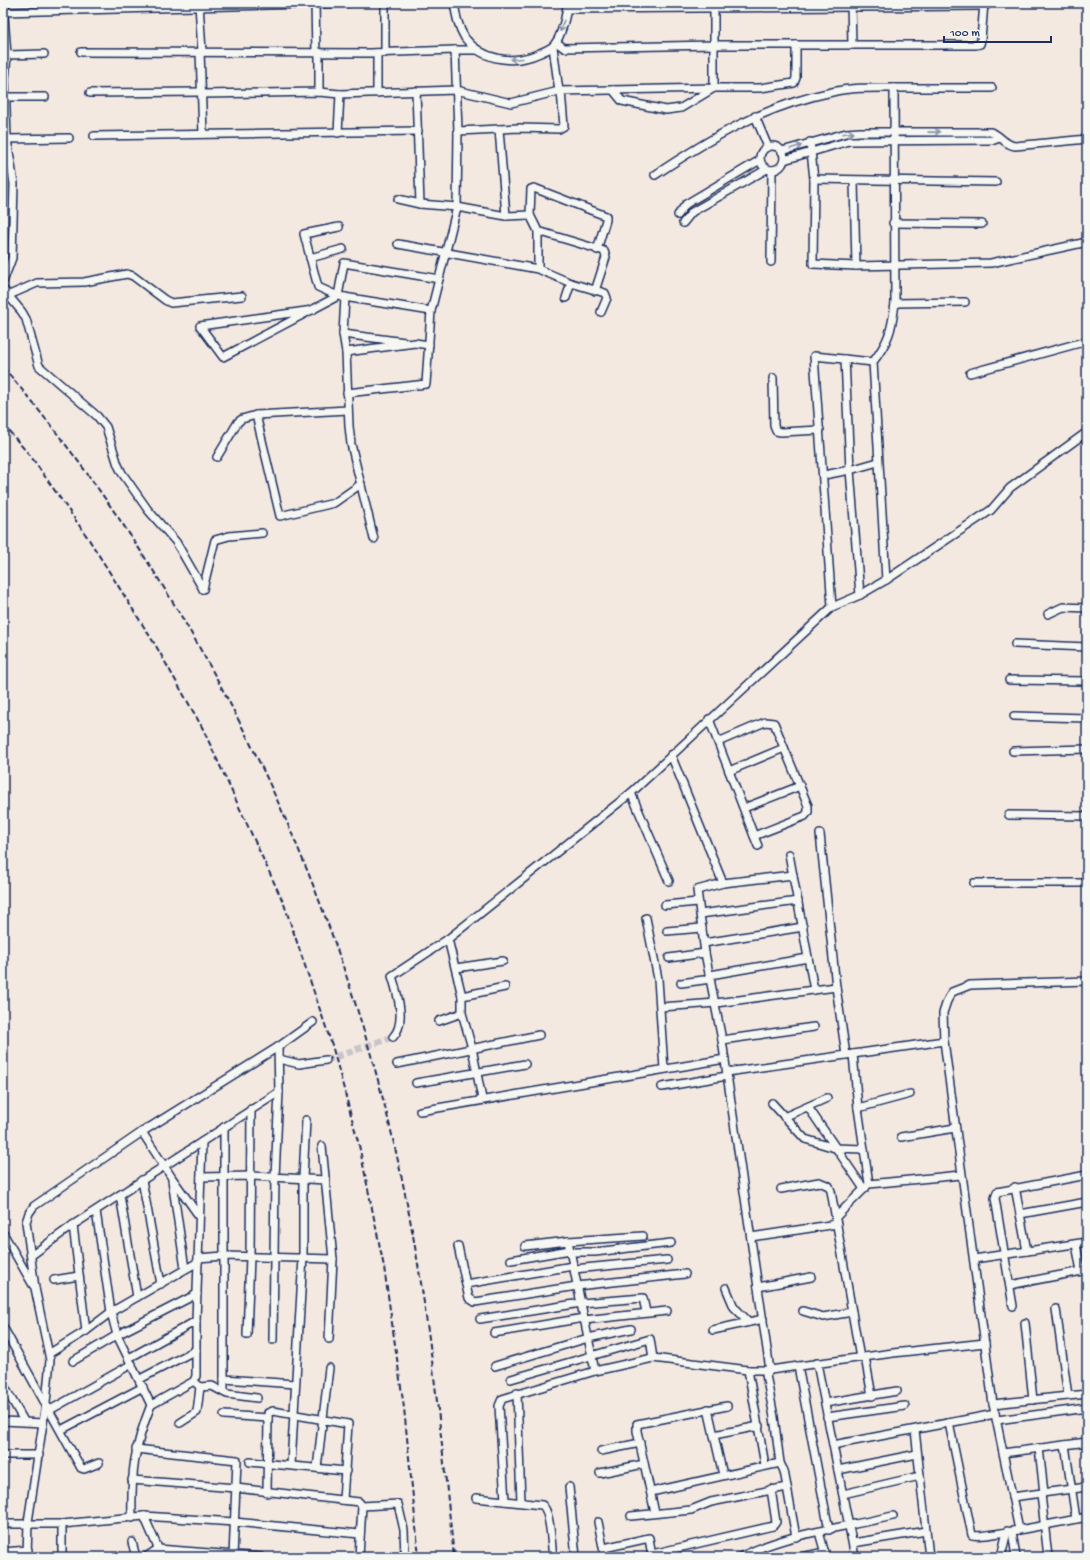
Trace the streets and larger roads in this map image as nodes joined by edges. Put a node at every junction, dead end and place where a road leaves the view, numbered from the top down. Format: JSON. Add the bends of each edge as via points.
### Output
{"nodes":[{"id":1,"x":3,"y":3,"type":"edge"},
{"id":2,"x":349,"y":3,"type":"edge"},
{"id":3,"x":385,"y":3,"type":"edge"},
{"id":4,"x":454,"y":3,"type":"edge"},
{"id":5,"x":315,"y":4,"type":"edge"},
{"id":6,"x":986,"y":4,"type":"edge"},
{"id":7,"x":199,"y":5,"type":"edge"},
{"id":8,"x":851,"y":5,"type":"edge"},
{"id":9,"x":567,"y":6,"type":"edge"},
{"id":10,"x":714,"y":6,"type":"edge"},
{"id":11,"x":3,"y":12,"type":"edge"},
{"id":12,"x":554,"y":44,"type":"junction"},
{"id":13,"x":715,"y":45,"type":"junction"},
{"id":14,"x":852,"y":45,"type":"junction"},
{"id":15,"x":796,"y":46,"type":"junction"},
{"id":16,"x":455,"y":50,"type":"junction"},
{"id":17,"x":478,"y":50,"type":"junction"},
{"id":18,"x":5,"y":51,"type":"edge"},
{"id":19,"x":82,"y":52,"type":"dead end"},
{"id":20,"x":201,"y":52,"type":"junction"},
{"id":21,"x":317,"y":52,"type":"junction"},
{"id":22,"x":377,"y":53,"type":"junction"},
{"id":23,"x":385,"y":53,"type":"junction"},
{"id":24,"x":44,"y":54,"type":"dead end"},
{"id":25,"x":4,"y":79,"type":"edge"},
{"id":26,"x":714,"y":88,"type":"junction"},
{"id":27,"x":894,"y":88,"type":"junction"},
{"id":28,"x":992,"y":88,"type":"dead end"},
{"id":29,"x":456,"y":90,"type":"junction"},
{"id":30,"x":613,"y":90,"type":"junction"},
{"id":31,"x":416,"y":91,"type":"junction"},
{"id":32,"x":560,"y":91,"type":"junction"},
{"id":33,"x":319,"y":92,"type":"junction"},
{"id":34,"x":90,"y":93,"type":"dead end"},
{"id":35,"x":202,"y":93,"type":"junction"},
{"id":36,"x":377,"y":93,"type":"junction"},
{"id":37,"x":340,"y":94,"type":"junction"},
{"id":38,"x":45,"y":96,"type":"dead end"},
{"id":39,"x":6,"y":97,"type":"junction"},
{"id":40,"x":4,"y":108,"type":"edge"},
{"id":41,"x":755,"y":116,"type":"junction"},
{"id":42,"x":499,"y":129,"type":"junction"},
{"id":43,"x":418,"y":131,"type":"junction"},
{"id":44,"x":458,"y":131,"type":"junction"},
{"id":45,"x":895,"y":132,"type":"junction"},
{"id":46,"x":338,"y":133,"type":"junction"},
{"id":47,"x":203,"y":134,"type":"junction"},
{"id":48,"x":94,"y":136,"type":"dead end"},
{"id":49,"x":70,"y":138,"type":"dead end"},
{"id":50,"x":999,"y":138,"type":"junction"},
{"id":51,"x":7,"y":139,"type":"junction"},
{"id":52,"x":1087,"y":139,"type":"edge"},
{"id":53,"x":895,"y":141,"type":"junction"},
{"id":54,"x":810,"y":142,"type":"junction"},
{"id":55,"x":768,"y":147,"type":"junction"},
{"id":56,"x":782,"y":151,"type":"junction"},
{"id":57,"x":812,"y":151,"type":"junction"},
{"id":58,"x":760,"y":160,"type":"junction"},
{"id":59,"x":784,"y":160,"type":"junction"},
{"id":60,"x":769,"y":170,"type":"junction"},
{"id":61,"x":655,"y":175,"type":"dead end"},
{"id":62,"x":814,"y":180,"type":"junction"},
{"id":63,"x":854,"y":181,"type":"junction"},
{"id":64,"x":894,"y":182,"type":"junction"},
{"id":65,"x":996,"y":182,"type":"dead end"},
{"id":66,"x":398,"y":199,"type":"dead end"},
{"id":67,"x":420,"y":204,"type":"junction"},
{"id":68,"x":458,"y":207,"type":"junction"},
{"id":69,"x":530,"y":215,"type":"junction"},
{"id":70,"x":678,"y":215,"type":"dead end"},
{"id":71,"x":506,"y":216,"type":"junction"},
{"id":72,"x":893,"y":223,"type":"junction"},
{"id":73,"x":684,"y":224,"type":"dead end"},
{"id":74,"x":982,"y":224,"type":"dead end"},
{"id":75,"x":339,"y":227,"type":"dead end"},
{"id":76,"x":538,"y":231,"type":"junction"},
{"id":77,"x":1087,"y":242,"type":"edge"},
{"id":78,"x":398,"y":244,"type":"dead end"},
{"id":79,"x":343,"y":249,"type":"dead end"},
{"id":80,"x":597,"y":250,"type":"junction"},
{"id":81,"x":447,"y":254,"type":"junction"},
{"id":82,"x":310,"y":258,"type":"junction"},
{"id":83,"x":771,"y":262,"type":"dead end"},
{"id":84,"x":894,"y":265,"type":"junction"},
{"id":85,"x":856,"y":266,"type":"junction"},
{"id":86,"x":538,"y":269,"type":"junction"},
{"id":87,"x":438,"y":279,"type":"junction"},
{"id":88,"x":3,"y":282,"type":"edge"},
{"id":89,"x":571,"y":283,"type":"junction"},
{"id":90,"x":595,"y":291,"type":"junction"},
{"id":91,"x":5,"y":292,"type":"edge"},
{"id":92,"x":242,"y":296,"type":"dead end"},
{"id":93,"x":342,"y":297,"type":"junction"},
{"id":94,"x":566,"y":298,"type":"dead end"},
{"id":95,"x":965,"y":302,"type":"dead end"},
{"id":96,"x":895,"y":303,"type":"junction"},
{"id":97,"x":313,"y":310,"type":"junction"},
{"id":98,"x":431,"y":311,"type":"junction"},
{"id":99,"x":601,"y":312,"type":"dead end"},
{"id":100,"x":343,"y":334,"type":"junction"},
{"id":101,"x":1087,"y":341,"type":"edge"},
{"id":102,"x":415,"y":344,"type":"junction"},
{"id":103,"x":429,"y":345,"type":"junction"},
{"id":104,"x":346,"y":352,"type":"junction"},
{"id":105,"x":845,"y":359,"type":"junction"},
{"id":106,"x":873,"y":362,"type":"junction"},
{"id":107,"x":970,"y":373,"type":"dead end"},
{"id":108,"x":773,"y":378,"type":"dead end"},
{"id":109,"x":347,"y":393,"type":"junction"},
{"id":110,"x":348,"y":410,"type":"junction"},
{"id":111,"x":256,"y":416,"type":"junction"},
{"id":112,"x":820,"y":430,"type":"junction"},
{"id":113,"x":1087,"y":432,"type":"edge"},
{"id":114,"x":216,"y":457,"type":"dead end"},
{"id":115,"x":878,"y":462,"type":"junction"},
{"id":116,"x":850,"y":470,"type":"junction"},
{"id":117,"x":824,"y":475,"type":"junction"},
{"id":118,"x":361,"y":484,"type":"junction"},
{"id":119,"x":262,"y":533,"type":"dead end"},
{"id":120,"x":374,"y":539,"type":"dead end"},
{"id":121,"x":886,"y":580,"type":"junction"},
{"id":122,"x":860,"y":595,"type":"junction"},
{"id":123,"x":832,"y":608,"type":"junction"},
{"id":124,"x":1087,"y":608,"type":"edge"},
{"id":125,"x":1048,"y":614,"type":"dead end"},
{"id":126,"x":1016,"y":644,"type":"dead end"},
{"id":127,"x":1087,"y":647,"type":"edge"},
{"id":128,"x":1009,"y":680,"type":"dead end"},
{"id":129,"x":1087,"y":681,"type":"edge"},
{"id":130,"x":1014,"y":716,"type":"dead end"},
{"id":131,"x":1087,"y":718,"type":"edge"},
{"id":132,"x":709,"y":719,"type":"junction"},
{"id":133,"x":718,"y":742,"type":"junction"},
{"id":134,"x":784,"y":748,"type":"junction"},
{"id":135,"x":1087,"y":749,"type":"edge"},
{"id":136,"x":1013,"y":751,"type":"dead end"},
{"id":137,"x":671,"y":756,"type":"junction"},
{"id":138,"x":729,"y":771,"type":"junction"},
{"id":139,"x":800,"y":786,"type":"junction"},
{"id":140,"x":631,"y":793,"type":"junction"},
{"id":141,"x":744,"y":808,"type":"junction"},
{"id":142,"x":1009,"y":815,"type":"dead end"},
{"id":143,"x":1087,"y":816,"type":"edge"},
{"id":144,"x":820,"y":834,"type":"dead end"},
{"id":145,"x":754,"y":836,"type":"junction"},
{"id":146,"x":758,"y":846,"type":"dead end"},
{"id":147,"x":789,"y":854,"type":"dead end"},
{"id":148,"x":793,"y":875,"type":"junction"},
{"id":149,"x":670,"y":881,"type":"dead end"},
{"id":150,"x":1087,"y":882,"type":"edge"},
{"id":151,"x":723,"y":883,"type":"junction"},
{"id":152,"x":974,"y":883,"type":"dead end"},
{"id":153,"x":798,"y":901,"type":"junction"},
{"id":154,"x":698,"y":902,"type":"junction"},
{"id":155,"x":666,"y":905,"type":"dead end"},
{"id":156,"x":700,"y":914,"type":"junction"},
{"id":157,"x":646,"y":918,"type":"dead end"},
{"id":158,"x":803,"y":927,"type":"junction"},
{"id":159,"x":702,"y":928,"type":"junction"},
{"id":160,"x":667,"y":931,"type":"dead end"},
{"id":161,"x":448,"y":939,"type":"junction"},
{"id":162,"x":704,"y":943,"type":"junction"},
{"id":163,"x":705,"y":953,"type":"junction"},
{"id":164,"x":669,"y":958,"type":"dead end"},
{"id":165,"x":808,"y":958,"type":"junction"},
{"id":166,"x":503,"y":961,"type":"dead end"},
{"id":167,"x":456,"y":968,"type":"junction"},
{"id":168,"x":711,"y":977,"type":"junction"},
{"id":169,"x":1087,"y":981,"type":"edge"},
{"id":170,"x":680,"y":983,"type":"dead end"},
{"id":171,"x":505,"y":987,"type":"dead end"},
{"id":172,"x":836,"y":987,"type":"junction"},
{"id":173,"x":814,"y":990,"type":"junction"},
{"id":174,"x":462,"y":996,"type":"junction"},
{"id":175,"x":716,"y":1002,"type":"junction"},
{"id":176,"x":661,"y":1007,"type":"junction"},
{"id":177,"x":462,"y":1013,"type":"junction"},
{"id":178,"x":439,"y":1021,"type":"dead end"},
{"id":179,"x":313,"y":1022,"type":"dead end"},
{"id":180,"x":814,"y":1027,"type":"dead end"},
{"id":181,"x":538,"y":1035,"type":"dead end"},
{"id":182,"x":393,"y":1037,"type":"dead end"},
{"id":183,"x":722,"y":1040,"type":"junction"},
{"id":184,"x":944,"y":1041,"type":"junction"},
{"id":185,"x":278,"y":1047,"type":"junction"},
{"id":186,"x":472,"y":1048,"type":"junction"},
{"id":187,"x":849,"y":1054,"type":"junction"},
{"id":188,"x":279,"y":1059,"type":"junction"},
{"id":189,"x":725,"y":1059,"type":"junction"},
{"id":190,"x":326,"y":1060,"type":"tunnel mouth"},
{"id":191,"x":397,"y":1064,"type":"dead end"},
{"id":192,"x":525,"y":1064,"type":"dead end"},
{"id":193,"x":664,"y":1069,"type":"junction"},
{"id":194,"x":477,"y":1073,"type":"junction"},
{"id":195,"x":727,"y":1074,"type":"junction"},
{"id":196,"x":416,"y":1083,"type":"dead end"},
{"id":197,"x":662,"y":1087,"type":"dead end"},
{"id":198,"x":279,"y":1092,"type":"junction"},
{"id":199,"x":910,"y":1094,"type":"dead end"},
{"id":200,"x":828,"y":1098,"type":"dead end"},
{"id":201,"x":482,"y":1099,"type":"junction"},
{"id":202,"x":772,"y":1103,"type":"dead end"},
{"id":203,"x":808,"y":1107,"type":"junction"},
{"id":204,"x":858,"y":1108,"type":"junction"},
{"id":205,"x":252,"y":1109,"type":"junction"},
{"id":206,"x":420,"y":1111,"type":"dead end"},
{"id":207,"x":784,"y":1117,"type":"junction"},
{"id":208,"x":306,"y":1120,"type":"dead end"},
{"id":209,"x":224,"y":1127,"type":"junction"},
{"id":210,"x":955,"y":1128,"type":"junction"},
{"id":211,"x":142,"y":1132,"type":"junction"},
{"id":212,"x":900,"y":1137,"type":"dead end"},
{"id":213,"x":202,"y":1142,"type":"junction"},
{"id":214,"x":322,"y":1146,"type":"dead end"},
{"id":215,"x":835,"y":1148,"type":"junction"},
{"id":216,"x":864,"y":1149,"type":"junction"},
{"id":217,"x":164,"y":1166,"type":"junction"},
{"id":218,"x":961,"y":1175,"type":"junction"},
{"id":219,"x":1087,"y":1175,"type":"edge"},
{"id":220,"x":252,"y":1176,"type":"junction"},
{"id":221,"x":200,"y":1177,"type":"junction"},
{"id":222,"x":224,"y":1177,"type":"junction"},
{"id":223,"x":275,"y":1177,"type":"junction"},
{"id":224,"x":172,"y":1178,"type":"junction"},
{"id":225,"x":303,"y":1178,"type":"junction"},
{"id":226,"x":142,"y":1180,"type":"junction"},
{"id":227,"x":326,"y":1180,"type":"junction"},
{"id":228,"x":866,"y":1186,"type":"junction"},
{"id":229,"x":1015,"y":1187,"type":"junction"},
{"id":230,"x":781,"y":1189,"type":"dead end"},
{"id":231,"x":120,"y":1195,"type":"junction"},
{"id":232,"x":1087,"y":1202,"type":"edge"},
{"id":233,"x":96,"y":1211,"type":"junction"},
{"id":234,"x":1020,"y":1214,"type":"junction"},
{"id":235,"x":199,"y":1216,"type":"junction"},
{"id":236,"x":836,"y":1220,"type":"junction"},
{"id":237,"x":73,"y":1225,"type":"junction"},
{"id":238,"x":3,"y":1233,"type":"edge"},
{"id":239,"x":643,"y":1236,"type":"dead end"},
{"id":240,"x":751,"y":1237,"type":"junction"},
{"id":241,"x":568,"y":1241,"type":"junction"},
{"id":242,"x":1087,"y":1242,"type":"edge"},
{"id":243,"x":671,"y":1243,"type":"dead end"},
{"id":244,"x":1076,"y":1244,"type":"junction"},
{"id":245,"x":458,"y":1246,"type":"dead end"},
{"id":246,"x":526,"y":1246,"type":"dead end"},
{"id":247,"x":570,"y":1251,"type":"junction"},
{"id":248,"x":1026,"y":1251,"type":"junction"},
{"id":249,"x":1004,"y":1254,"type":"junction"},
{"id":250,"x":32,"y":1255,"type":"junction"},
{"id":251,"x":224,"y":1256,"type":"junction"},
{"id":252,"x":250,"y":1257,"type":"junction"},
{"id":253,"x":274,"y":1257,"type":"junction"},
{"id":254,"x":303,"y":1258,"type":"junction"},
{"id":255,"x":333,"y":1259,"type":"junction"},
{"id":256,"x":974,"y":1259,"type":"junction"},
{"id":257,"x":198,"y":1260,"type":"junction"},
{"id":258,"x":511,"y":1260,"type":"dead end"},
{"id":259,"x":667,"y":1260,"type":"dead end"},
{"id":260,"x":574,"y":1268,"type":"junction"},
{"id":261,"x":185,"y":1269,"type":"junction"},
{"id":262,"x":1084,"y":1271,"type":"edge"},
{"id":263,"x":684,"y":1274,"type":"dead end"},
{"id":264,"x":79,"y":1276,"type":"junction"},
{"id":265,"x":811,"y":1277,"type":"dead end"},
{"id":266,"x":54,"y":1280,"type":"dead end"},
{"id":267,"x":161,"y":1284,"type":"junction"},
{"id":268,"x":466,"y":1284,"type":"junction"},
{"id":269,"x":1010,"y":1285,"type":"junction"},
{"id":270,"x":577,"y":1286,"type":"junction"},
{"id":271,"x":758,"y":1287,"type":"junction"},
{"id":272,"x":35,"y":1288,"type":"junction"},
{"id":273,"x":726,"y":1288,"type":"dead end"},
{"id":274,"x":197,"y":1294,"type":"junction"},
{"id":275,"x":137,"y":1296,"type":"junction"},
{"id":276,"x":581,"y":1303,"type":"junction"},
{"id":277,"x":1013,"y":1306,"type":"dead end"},
{"id":278,"x":1056,"y":1309,"type":"dead end"},
{"id":279,"x":667,"y":1311,"type":"dead end"},
{"id":280,"x":803,"y":1311,"type":"dead end"},
{"id":281,"x":111,"y":1312,"type":"junction"},
{"id":282,"x":646,"y":1312,"type":"junction"},
{"id":283,"x":852,"y":1312,"type":"junction"},
{"id":284,"x":480,"y":1319,"type":"dead end"},
{"id":285,"x":584,"y":1319,"type":"junction"},
{"id":286,"x":763,"y":1319,"type":"junction"},
{"id":287,"x":196,"y":1321,"type":"junction"},
{"id":288,"x":749,"y":1322,"type":"junction"},
{"id":289,"x":1025,"y":1323,"type":"dead end"},
{"id":290,"x":3,"y":1327,"type":"edge"},
{"id":291,"x":631,"y":1330,"type":"dead end"},
{"id":292,"x":713,"y":1330,"type":"dead end"},
{"id":293,"x":86,"y":1331,"type":"junction"},
{"id":294,"x":494,"y":1333,"type":"dead end"},
{"id":295,"x":117,"y":1335,"type":"junction"},
{"id":296,"x":247,"y":1335,"type":"dead end"},
{"id":297,"x":588,"y":1338,"type":"junction"},
{"id":298,"x":329,"y":1339,"type":"dead end"},
{"id":299,"x":273,"y":1340,"type":"dead end"},
{"id":300,"x":985,"y":1343,"type":"junction"},
{"id":301,"x":196,"y":1350,"type":"junction"},
{"id":302,"x":50,"y":1353,"type":"junction"},
{"id":303,"x":592,"y":1354,"type":"junction"},
{"id":304,"x":863,"y":1357,"type":"junction"},
{"id":305,"x":653,"y":1358,"type":"junction"},
{"id":306,"x":73,"y":1361,"type":"dead end"},
{"id":307,"x":130,"y":1361,"type":"junction"},
{"id":308,"x":817,"y":1363,"type":"junction"},
{"id":309,"x":495,"y":1366,"type":"dead end"},
{"id":310,"x":798,"y":1366,"type":"junction"},
{"id":311,"x":329,"y":1368,"type":"dead end"},
{"id":312,"x":748,"y":1370,"type":"junction"},
{"id":313,"x":770,"y":1370,"type":"junction"},
{"id":314,"x":595,"y":1371,"type":"junction"},
{"id":315,"x":140,"y":1379,"type":"junction"},
{"id":316,"x":224,"y":1379,"type":"junction"},
{"id":317,"x":512,"y":1379,"type":"dead end"},
{"id":318,"x":194,"y":1381,"type":"junction"},
{"id":319,"x":3,"y":1384,"type":"edge"},
{"id":320,"x":295,"y":1384,"type":"junction"},
{"id":321,"x":143,"y":1387,"type":"junction"},
{"id":322,"x":200,"y":1387,"type":"junction"},
{"id":323,"x":897,"y":1391,"type":"dead end"},
{"id":324,"x":224,"y":1392,"type":"junction"},
{"id":325,"x":517,"y":1394,"type":"junction"},
{"id":326,"x":1087,"y":1394,"type":"edge"},
{"id":327,"x":872,"y":1396,"type":"junction"},
{"id":328,"x":1068,"y":1396,"type":"junction"},
{"id":329,"x":257,"y":1398,"type":"dead end"},
{"id":330,"x":1033,"y":1400,"type":"junction"},
{"id":331,"x":46,"y":1403,"type":"junction"},
{"id":332,"x":151,"y":1404,"type":"junction"},
{"id":333,"x":825,"y":1404,"type":"junction"},
{"id":334,"x":993,"y":1404,"type":"junction"},
{"id":335,"x":727,"y":1406,"type":"dead end"},
{"id":336,"x":905,"y":1406,"type":"dead end"},
{"id":337,"x":1087,"y":1408,"type":"edge"},
{"id":338,"x":708,"y":1409,"type":"junction"},
{"id":339,"x":50,"y":1410,"type":"junction"},
{"id":340,"x":295,"y":1414,"type":"junction"},
{"id":341,"x":224,"y":1415,"type":"dead end"},
{"id":342,"x":827,"y":1417,"type":"junction"},
{"id":343,"x":996,"y":1417,"type":"junction"},
{"id":344,"x":268,"y":1418,"type":"junction"},
{"id":345,"x":323,"y":1419,"type":"junction"},
{"id":346,"x":3,"y":1421,"type":"edge"},
{"id":347,"x":24,"y":1421,"type":"junction"},
{"id":348,"x":43,"y":1423,"type":"junction"},
{"id":349,"x":180,"y":1423,"type":"dead end"},
{"id":350,"x":949,"y":1423,"type":"junction"},
{"id":351,"x":759,"y":1426,"type":"junction"},
{"id":352,"x":61,"y":1430,"type":"junction"},
{"id":353,"x":915,"y":1430,"type":"junction"},
{"id":354,"x":714,"y":1435,"type":"junction"},
{"id":355,"x":1087,"y":1442,"type":"edge"},
{"id":356,"x":640,"y":1443,"type":"junction"},
{"id":357,"x":833,"y":1445,"type":"junction"},
{"id":358,"x":1065,"y":1445,"type":"junction"},
{"id":359,"x":1039,"y":1448,"type":"junction"},
{"id":360,"x":136,"y":1449,"type":"junction"},
{"id":361,"x":601,"y":1451,"type":"dead end"},
{"id":362,"x":1003,"y":1453,"type":"junction"},
{"id":363,"x":917,"y":1454,"type":"junction"},
{"id":364,"x":3,"y":1455,"type":"edge"},
{"id":365,"x":39,"y":1455,"type":"junction"},
{"id":366,"x":250,"y":1462,"type":"dead end"},
{"id":367,"x":99,"y":1463,"type":"dead end"},
{"id":368,"x":268,"y":1463,"type":"junction"},
{"id":369,"x":644,"y":1464,"type":"junction"},
{"id":370,"x":780,"y":1464,"type":"junction"},
{"id":371,"x":766,"y":1465,"type":"junction"},
{"id":372,"x":291,"y":1466,"type":"junction"},
{"id":373,"x":317,"y":1468,"type":"junction"},
{"id":374,"x":838,"y":1470,"type":"junction"},
{"id":375,"x":346,"y":1471,"type":"junction"},
{"id":376,"x":600,"y":1473,"type":"dead end"},
{"id":377,"x":723,"y":1475,"type":"junction"},
{"id":378,"x":920,"y":1476,"type":"junction"},
{"id":379,"x":132,"y":1480,"type":"junction"},
{"id":380,"x":786,"y":1486,"type":"junction"},
{"id":381,"x":1087,"y":1486,"type":"edge"},
{"id":382,"x":569,"y":1487,"type":"dead end"},
{"id":383,"x":236,"y":1488,"type":"junction"},
{"id":384,"x":771,"y":1489,"type":"junction"},
{"id":385,"x":1072,"y":1489,"type":"junction"},
{"id":386,"x":651,"y":1492,"type":"junction"},
{"id":387,"x":267,"y":1493,"type":"junction"},
{"id":388,"x":1043,"y":1493,"type":"junction"},
{"id":389,"x":843,"y":1494,"type":"junction"},
{"id":390,"x":1012,"y":1497,"type":"junction"},
{"id":391,"x":476,"y":1498,"type":"dead end"},
{"id":392,"x":343,"y":1500,"type":"junction"},
{"id":393,"x":505,"y":1501,"type":"junction"},
{"id":394,"x":521,"y":1502,"type":"junction"},
{"id":395,"x":362,"y":1506,"type":"junction"},
{"id":396,"x":655,"y":1514,"type":"junction"},
{"id":397,"x":144,"y":1516,"type":"junction"},
{"id":398,"x":631,"y":1516,"type":"dead end"},
{"id":399,"x":893,"y":1516,"type":"dead end"},
{"id":400,"x":132,"y":1518,"type":"junction"},
{"id":401,"x":1076,"y":1519,"type":"junction"},
{"id":402,"x":1087,"y":1520,"type":"edge"},
{"id":403,"x":28,"y":1522,"type":"junction"},
{"id":404,"x":234,"y":1522,"type":"junction"},
{"id":405,"x":598,"y":1522,"type":"dead end"},
{"id":406,"x":3,"y":1524,"type":"edge"},
{"id":407,"x":62,"y":1524,"type":"junction"},
{"id":408,"x":1044,"y":1525,"type":"junction"},
{"id":409,"x":849,"y":1526,"type":"junction"},
{"id":410,"x":829,"y":1530,"type":"junction"},
{"id":411,"x":1013,"y":1530,"type":"junction"},
{"id":412,"x":926,"y":1531,"type":"junction"},
{"id":413,"x":820,"y":1532,"type":"junction"},
{"id":414,"x":360,"y":1534,"type":"junction"},
{"id":415,"x":796,"y":1537,"type":"junction"},
{"id":416,"x":132,"y":1542,"type":"dead end"},
{"id":417,"x":852,"y":1543,"type":"junction"},
{"id":418,"x":604,"y":1548,"type":"junction"},
{"id":419,"x":158,"y":1549,"type":"junction"},
{"id":420,"x":3,"y":1552,"type":"edge"},
{"id":421,"x":27,"y":1554,"type":"edge"},
{"id":422,"x":825,"y":1554,"type":"edge"},
{"id":423,"x":652,"y":1555,"type":"edge"},
{"id":424,"x":233,"y":1556,"type":"edge"},
{"id":425,"x":62,"y":1557,"type":"edge"},
{"id":426,"x":136,"y":1557,"type":"edge"},
{"id":427,"x":146,"y":1557,"type":"edge"},
{"id":428,"x":162,"y":1557,"type":"edge"},
{"id":429,"x":261,"y":1557,"type":"edge"},
{"id":430,"x":359,"y":1557,"type":"edge"},
{"id":431,"x":405,"y":1557,"type":"edge"},
{"id":432,"x":553,"y":1557,"type":"edge"},
{"id":433,"x":576,"y":1557,"type":"edge"},
{"id":434,"x":606,"y":1557,"type":"edge"},
{"id":435,"x":740,"y":1557,"type":"edge"},
{"id":436,"x":802,"y":1557,"type":"edge"},
{"id":437,"x":855,"y":1557,"type":"edge"},
{"id":438,"x":927,"y":1557,"type":"edge"},
{"id":439,"x":1001,"y":1557,"type":"edge"},
{"id":440,"x":1016,"y":1557,"type":"edge"},
{"id":441,"x":1048,"y":1557,"type":"edge"}],
"edges":[{"from":1,"to":11,"type":"street"},
{"from":2,"to":5,"type":"street"},
{"from":3,"to":23,"type":"street"},
{"from":4,"to":17,"type":"street","via":[[457,20],[465,37]]},
{"from":5,"to":7,"type":"street"},
{"from":5,"to":21,"type":"street"},
{"from":6,"to":8,"type":"street"},
{"from":6,"to":14,"type":"street","via":[[980,44]]},
{"from":7,"to":11,"type":"street"},
{"from":7,"to":20,"type":"street"},
{"from":8,"to":10,"type":"street"},
{"from":8,"to":14,"type":"street"},
{"from":9,"to":10,"type":"street"},
{"from":9,"to":12,"type":"street","one_way":true},
{"from":10,"to":13,"type":"street"},
{"from":11,"to":18,"type":"street"},
{"from":12,"to":13,"type":"street","via":[[564,48]]},
{"from":12,"to":17,"type":"street","one_way":true,"via":[[536,54],[517,60],[497,59]]},
{"from":12,"to":32,"type":"street"},
{"from":13,"to":15,"type":"street"},
{"from":13,"to":26,"type":"street"},
{"from":14,"to":15,"type":"street"},
{"from":15,"to":26,"type":"street","via":[[794,83],[760,88]]},
{"from":16,"to":17,"type":"street"},
{"from":16,"to":23,"type":"street"},
{"from":16,"to":29,"type":"street"},
{"from":18,"to":24,"type":"street"},
{"from":18,"to":25,"type":"street"},
{"from":19,"to":20,"type":"street"},
{"from":20,"to":21,"type":"street"},
{"from":20,"to":35,"type":"street"},
{"from":21,"to":22,"type":"street"},
{"from":21,"to":33,"type":"street"},
{"from":22,"to":23,"type":"street"},
{"from":22,"to":36,"type":"street"},
{"from":25,"to":39,"type":"street"},
{"from":26,"to":30,"type":"street"},
{"from":26,"to":30,"type":"street","via":[[681,108],[666,110],[622,101]]},
{"from":27,"to":28,"type":"street"},
{"from":27,"to":41,"type":"street","via":[[832,91]]},
{"from":27,"to":45,"type":"street"},
{"from":29,"to":31,"type":"street"},
{"from":29,"to":32,"type":"street","via":[[510,103]]},
{"from":29,"to":44,"type":"street"},
{"from":30,"to":32,"type":"street"},
{"from":31,"to":36,"type":"street"},
{"from":31,"to":43,"type":"street"},
{"from":32,"to":42,"type":"street","via":[[564,126],[559,129]]},
{"from":33,"to":35,"type":"street"},
{"from":33,"to":37,"type":"street"},
{"from":34,"to":35,"type":"street"},
{"from":35,"to":47,"type":"street"},
{"from":36,"to":37,"type":"street"},
{"from":37,"to":46,"type":"street"},
{"from":38,"to":39,"type":"street"},
{"from":39,"to":40,"type":"street"},
{"from":40,"to":51,"type":"street"},
{"from":41,"to":55,"type":"street"},
{"from":41,"to":61,"type":"street","via":[[703,143]]},
{"from":42,"to":44,"type":"street"},
{"from":42,"to":71,"type":"street"},
{"from":43,"to":46,"type":"street"},
{"from":43,"to":67,"type":"street"},
{"from":44,"to":68,"type":"street"},
{"from":45,"to":50,"type":"street","one_way":true,"via":[[982,131],[994,133]]},
{"from":45,"to":53,"type":"street"},
{"from":54,"to":45,"type":"street","one_way":true,"via":[[846,133]]},
{"from":46,"to":47,"type":"street"},
{"from":47,"to":48,"type":"street"},
{"from":49,"to":51,"type":"street"},
{"from":50,"to":52,"type":"street","via":[[1008,145],[1015,146]]},
{"from":50,"to":53,"type":"street"},
{"from":51,"to":88,"type":"street","via":[[14,184],[12,258]]},
{"from":53,"to":57,"type":"street","via":[[849,141]]},
{"from":53,"to":64,"type":"street"},
{"from":56,"to":54,"type":"street","one_way":true},
{"from":54,"to":57,"type":"street"},
{"from":55,"to":56,"type":"street","via":[[776,147]]},
{"from":55,"to":58,"type":"street"},
{"from":56,"to":59,"type":"street"},
{"from":57,"to":59,"type":"street"},
{"from":57,"to":62,"type":"street"},
{"from":58,"to":60,"type":"street"},
{"from":58,"to":70,"type":"street","via":[[686,204]]},
{"from":59,"to":60,"type":"street","via":[[780,168]]},
{"from":60,"to":73,"type":"street","via":[[692,212]]},
{"from":60,"to":83,"type":"street"},
{"from":62,"to":63,"type":"street"},
{"from":62,"to":85,"type":"street","via":[[813,264]]},
{"from":63,"to":64,"type":"street"},
{"from":63,"to":85,"type":"street"},
{"from":64,"to":65,"type":"street"},
{"from":64,"to":72,"type":"street"},
{"from":66,"to":67,"type":"street"},
{"from":67,"to":68,"type":"street"},
{"from":68,"to":71,"type":"street"},
{"from":68,"to":81,"type":"street"},
{"from":69,"to":71,"type":"street"},
{"from":69,"to":76,"type":"street"},
{"from":69,"to":80,"type":"street","via":[[530,192],[534,188],[603,214],[606,220]]},
{"from":72,"to":74,"type":"street"},
{"from":72,"to":84,"type":"street"},
{"from":75,"to":82,"type":"street","via":[[304,234]]},
{"from":76,"to":80,"type":"street"},
{"from":76,"to":86,"type":"street"},
{"from":77,"to":84,"type":"street","via":[[991,263]]},
{"from":78,"to":81,"type":"street"},
{"from":79,"to":82,"type":"street"},
{"from":80,"to":90,"type":"street","via":[[606,253]]},
{"from":81,"to":86,"type":"street"},
{"from":81,"to":87,"type":"street"},
{"from":82,"to":93,"type":"street","via":[[318,287]]},
{"from":84,"to":85,"type":"street"},
{"from":84,"to":96,"type":"street"},
{"from":86,"to":89,"type":"street"},
{"from":87,"to":93,"type":"street","via":[[344,263]]},
{"from":87,"to":98,"type":"street"},
{"from":89,"to":90,"type":"street"},
{"from":89,"to":94,"type":"street"},
{"from":90,"to":99,"type":"street","via":[[607,295]]},
{"from":91,"to":92,"type":"street","via":[[37,283],[84,282],[130,274],[165,300],[174,303]]},
{"from":91,"to":119,"type":"street","via":[[26,319],[39,366],[97,416],[106,427],[122,473],[148,510],[176,542],[203,589],[215,540]]},
{"from":93,"to":97,"type":"street"},
{"from":93,"to":98,"type":"street"},
{"from":93,"to":100,"type":"street"},
{"from":95,"to":96,"type":"street"},
{"from":96,"to":106,"type":"street","via":[[891,334]]},
{"from":97,"to":97,"type":"street","via":[[223,357],[200,326],[222,323]]},
{"from":98,"to":103,"type":"street"},
{"from":100,"to":102,"type":"street"},
{"from":100,"to":104,"type":"street"},
{"from":101,"to":107,"type":"street"},
{"from":102,"to":103,"type":"street"},
{"from":102,"to":104,"type":"street"},
{"from":103,"to":109,"type":"street","via":[[426,384]]},
{"from":104,"to":109,"type":"street"},
{"from":105,"to":106,"type":"street"},
{"from":105,"to":112,"type":"street","via":[[814,356]]},
{"from":105,"to":116,"type":"street"},
{"from":106,"to":115,"type":"street"},
{"from":108,"to":112,"type":"street","via":[[773,421],[776,431]]},
{"from":109,"to":110,"type":"street"},
{"from":110,"to":111,"type":"street"},
{"from":110,"to":118,"type":"street","via":[[351,444]]},
{"from":111,"to":114,"type":"street","via":[[238,422]]},
{"from":111,"to":118,"type":"street","via":[[280,516],[334,503]]},
{"from":112,"to":117,"type":"street"},
{"from":113,"to":121,"type":"street","via":[[1010,488],[991,510]]},
{"from":115,"to":116,"type":"street"},
{"from":115,"to":121,"type":"street"},
{"from":116,"to":117,"type":"street"},
{"from":116,"to":122,"type":"street"},
{"from":117,"to":123,"type":"street"},
{"from":118,"to":120,"type":"street"},
{"from":121,"to":122,"type":"street"},
{"from":122,"to":123,"type":"street"},
{"from":123,"to":132,"type":"street"},
{"from":124,"to":125,"type":"street","via":[[1063,608]]},
{"from":126,"to":127,"type":"street"},
{"from":128,"to":129,"type":"street"},
{"from":130,"to":131,"type":"street"},
{"from":132,"to":133,"type":"street"},
{"from":132,"to":137,"type":"street"},
{"from":133,"to":134,"type":"street","via":[[769,722],[774,723]]},
{"from":133,"to":138,"type":"street"},
{"from":134,"to":138,"type":"street"},
{"from":134,"to":139,"type":"street"},
{"from":135,"to":136,"type":"street"},
{"from":137,"to":140,"type":"street"},
{"from":137,"to":151,"type":"street"},
{"from":138,"to":141,"type":"street"},
{"from":139,"to":141,"type":"street"},
{"from":139,"to":145,"type":"street","via":[[808,806],[805,816]]},
{"from":140,"to":149,"type":"street"},
{"from":140,"to":161,"type":"street"},
{"from":141,"to":145,"type":"street"},
{"from":142,"to":143,"type":"street"},
{"from":144,"to":172,"type":"street"},
{"from":145,"to":146,"type":"street"},
{"from":147,"to":148,"type":"street"},
{"from":148,"to":151,"type":"street"},
{"from":148,"to":153,"type":"street"},
{"from":150,"to":152,"type":"street"},
{"from":151,"to":154,"type":"street","via":[[697,890]]},
{"from":153,"to":156,"type":"street"},
{"from":153,"to":158,"type":"street"},
{"from":154,"to":155,"type":"street"},
{"from":154,"to":156,"type":"street"},
{"from":156,"to":159,"type":"street"},
{"from":157,"to":176,"type":"street"},
{"from":158,"to":162,"type":"street"},
{"from":158,"to":165,"type":"street"},
{"from":159,"to":160,"type":"street"},
{"from":159,"to":162,"type":"street"},
{"from":161,"to":167,"type":"street"},
{"from":161,"to":182,"type":"street","via":[[392,976],[399,1003],[399,1023]]},
{"from":162,"to":163,"type":"street"},
{"from":163,"to":164,"type":"street"},
{"from":163,"to":168,"type":"street"},
{"from":165,"to":168,"type":"street"},
{"from":165,"to":173,"type":"street"},
{"from":166,"to":167,"type":"street"},
{"from":167,"to":174,"type":"street"},
{"from":168,"to":170,"type":"street"},
{"from":168,"to":175,"type":"street"},
{"from":169,"to":184,"type":"street","via":[[980,984],[960,987],[952,992],[943,1013]]},
{"from":171,"to":174,"type":"street"},
{"from":172,"to":173,"type":"street"},
{"from":172,"to":187,"type":"street"},
{"from":173,"to":175,"type":"street"},
{"from":174,"to":177,"type":"street"},
{"from":175,"to":176,"type":"street"},
{"from":175,"to":183,"type":"street"},
{"from":176,"to":193,"type":"street"},
{"from":177,"to":178,"type":"street"},
{"from":177,"to":186,"type":"street"},
{"from":179,"to":185,"type":"street"},
{"from":180,"to":183,"type":"street"},
{"from":181,"to":186,"type":"street"},
{"from":183,"to":189,"type":"street"},
{"from":184,"to":187,"type":"street"},
{"from":184,"to":210,"type":"street"},
{"from":185,"to":188,"type":"street"},
{"from":185,"to":211,"type":"street"},
{"from":186,"to":191,"type":"street"},
{"from":186,"to":194,"type":"street"},
{"from":187,"to":195,"type":"street"},
{"from":187,"to":204,"type":"street"},
{"from":188,"to":190,"type":"street","via":[[299,1064]]},
{"from":188,"to":198,"type":"street"},
{"from":189,"to":193,"type":"street"},
{"from":189,"to":195,"type":"street"},
{"from":192,"to":194,"type":"street"},
{"from":193,"to":201,"type":"street"},
{"from":194,"to":196,"type":"street"},
{"from":194,"to":201,"type":"street"},
{"from":195,"to":197,"type":"street"},
{"from":195,"to":240,"type":"street"},
{"from":198,"to":205,"type":"street"},
{"from":198,"to":223,"type":"street"},
{"from":199,"to":204,"type":"street"},
{"from":200,"to":203,"type":"street"},
{"from":201,"to":206,"type":"street"},
{"from":202,"to":207,"type":"street"},
{"from":203,"to":207,"type":"street"},
{"from":203,"to":215,"type":"street"},
{"from":204,"to":216,"type":"street"},
{"from":205,"to":209,"type":"street"},
{"from":205,"to":220,"type":"street"},
{"from":207,"to":215,"type":"street","via":[[805,1139]]},
{"from":208,"to":225,"type":"street"},
{"from":209,"to":213,"type":"street"},
{"from":209,"to":222,"type":"street"},
{"from":210,"to":212,"type":"street"},
{"from":210,"to":218,"type":"street"},
{"from":211,"to":217,"type":"street"},
{"from":211,"to":250,"type":"street","via":[[34,1206],[26,1222]]},
{"from":213,"to":217,"type":"street"},
{"from":213,"to":221,"type":"street"},
{"from":214,"to":227,"type":"street"},
{"from":215,"to":216,"type":"street"},
{"from":215,"to":228,"type":"street"},
{"from":216,"to":228,"type":"street"},
{"from":217,"to":224,"type":"street"},
{"from":217,"to":226,"type":"street"},
{"from":218,"to":228,"type":"street"},
{"from":218,"to":256,"type":"street"},
{"from":219,"to":229,"type":"street"},
{"from":220,"to":222,"type":"street"},
{"from":220,"to":223,"type":"street"},
{"from":220,"to":252,"type":"street"},
{"from":221,"to":222,"type":"street"},
{"from":221,"to":235,"type":"street"},
{"from":222,"to":251,"type":"street"},
{"from":223,"to":225,"type":"street"},
{"from":223,"to":253,"type":"street"},
{"from":224,"to":235,"type":"street"},
{"from":224,"to":261,"type":"street"},
{"from":225,"to":227,"type":"street"},
{"from":225,"to":254,"type":"street"},
{"from":226,"to":231,"type":"street"},
{"from":226,"to":267,"type":"street"},
{"from":227,"to":255,"type":"street"},
{"from":228,"to":236,"type":"street"},
{"from":229,"to":234,"type":"street"},
{"from":229,"to":249,"type":"street","via":[[997,1192],[995,1198]]},
{"from":230,"to":236,"type":"street","via":[[824,1182],[831,1191]]},
{"from":231,"to":233,"type":"street"},
{"from":231,"to":275,"type":"street"},
{"from":232,"to":234,"type":"street"},
{"from":233,"to":237,"type":"street"},
{"from":233,"to":281,"type":"street"},
{"from":234,"to":248,"type":"street"},
{"from":235,"to":257,"type":"street"},
{"from":236,"to":240,"type":"street"},
{"from":236,"to":283,"type":"street"},
{"from":237,"to":250,"type":"street"},
{"from":237,"to":264,"type":"street"},
{"from":238,"to":272,"type":"street"},
{"from":239,"to":241,"type":"street"},
{"from":240,"to":271,"type":"street"},
{"from":241,"to":246,"type":"street"},
{"from":241,"to":247,"type":"street"},
{"from":242,"to":244,"type":"street"},
{"from":243,"to":247,"type":"street","via":[[595,1252]]},
{"from":244,"to":248,"type":"street"},
{"from":244,"to":262,"type":"street"},
{"from":245,"to":268,"type":"street"},
{"from":247,"to":258,"type":"street"},
{"from":247,"to":260,"type":"street"},
{"from":248,"to":249,"type":"street"},
{"from":249,"to":256,"type":"street"},
{"from":249,"to":269,"type":"street"},
{"from":250,"to":272,"type":"street"},
{"from":251,"to":252,"type":"street"},
{"from":251,"to":257,"type":"street"},
{"from":251,"to":316,"type":"street"},
{"from":252,"to":253,"type":"street"},
{"from":252,"to":296,"type":"street"},
{"from":253,"to":254,"type":"street"},
{"from":253,"to":299,"type":"street"},
{"from":254,"to":255,"type":"street"},
{"from":254,"to":320,"type":"street"},
{"from":255,"to":298,"type":"street"},
{"from":256,"to":300,"type":"street"},
{"from":257,"to":261,"type":"street"},
{"from":257,"to":274,"type":"street"},
{"from":259,"to":260,"type":"street"},
{"from":260,"to":268,"type":"street"},
{"from":260,"to":270,"type":"street"},
{"from":261,"to":267,"type":"street"},
{"from":262,"to":269,"type":"street"},
{"from":263,"to":270,"type":"street"},
{"from":264,"to":266,"type":"street"},
{"from":264,"to":293,"type":"street"},
{"from":265,"to":271,"type":"street"},
{"from":267,"to":275,"type":"street"},
{"from":268,"to":270,"type":"street","via":[[469,1298],[475,1302]]},
{"from":269,"to":277,"type":"street"},
{"from":270,"to":276,"type":"street"},
{"from":271,"to":286,"type":"street"},
{"from":272,"to":302,"type":"street"},
{"from":273,"to":288,"type":"street","via":[[734,1308]]},
{"from":274,"to":287,"type":"street"},
{"from":274,"to":295,"type":"street"},
{"from":275,"to":281,"type":"street"},
{"from":276,"to":282,"type":"street","via":[[643,1298]]},
{"from":276,"to":284,"type":"street"},
{"from":276,"to":285,"type":"street"},
{"from":278,"to":328,"type":"street"},
{"from":279,"to":282,"type":"street"},
{"from":280,"to":283,"type":"street","via":[[823,1317]]},
{"from":281,"to":293,"type":"street"},
{"from":281,"to":295,"type":"street"},
{"from":282,"to":285,"type":"street"},
{"from":283,"to":304,"type":"street"},
{"from":285,"to":294,"type":"street"},
{"from":285,"to":297,"type":"street"},
{"from":286,"to":288,"type":"street"},
{"from":286,"to":313,"type":"street"},
{"from":287,"to":301,"type":"street"},
{"from":287,"to":307,"type":"street"},
{"from":288,"to":292,"type":"street"},
{"from":289,"to":330,"type":"street"},
{"from":290,"to":331,"type":"street"},
{"from":291,"to":297,"type":"street"},
{"from":293,"to":302,"type":"street"},
{"from":295,"to":306,"type":"street"},
{"from":295,"to":307,"type":"street"},
{"from":297,"to":303,"type":"street"},
{"from":297,"to":309,"type":"street"},
{"from":300,"to":304,"type":"street"},
{"from":300,"to":334,"type":"street"},
{"from":301,"to":315,"type":"street"},
{"from":301,"to":318,"type":"street"},
{"from":302,"to":331,"type":"street"},
{"from":303,"to":305,"type":"street","via":[[650,1339]]},
{"from":303,"to":314,"type":"street"},
{"from":303,"to":317,"type":"street"},
{"from":304,"to":308,"type":"street"},
{"from":304,"to":327,"type":"street"},
{"from":305,"to":312,"type":"street"},
{"from":305,"to":314,"type":"street"},
{"from":307,"to":315,"type":"street"},
{"from":307,"to":339,"type":"street"},
{"from":308,"to":310,"type":"street"},
{"from":308,"to":333,"type":"street"},
{"from":310,"to":313,"type":"street"},
{"from":310,"to":410,"type":"street"},
{"from":311,"to":345,"type":"street"},
{"from":312,"to":313,"type":"street"},
{"from":312,"to":351,"type":"street"},
{"from":313,"to":370,"type":"street","via":[[766,1375]]},
{"from":314,"to":325,"type":"street"},
{"from":315,"to":321,"type":"street"},
{"from":316,"to":320,"type":"street"},
{"from":316,"to":324,"type":"street"},
{"from":318,"to":322,"type":"street"},
{"from":318,"to":332,"type":"street"},
{"from":319,"to":347,"type":"street"},
{"from":320,"to":340,"type":"street"},
{"from":321,"to":332,"type":"street"},
{"from":321,"to":352,"type":"street"},
{"from":322,"to":324,"type":"street","via":[[212,1386]]},
{"from":322,"to":349,"type":"street","via":[[197,1412]]},
{"from":323,"to":327,"type":"street"},
{"from":324,"to":329,"type":"street"},
{"from":325,"to":393,"type":"street","via":[[502,1399],[499,1406]]},
{"from":325,"to":394,"type":"street"},
{"from":326,"to":328,"type":"street"},
{"from":327,"to":333,"type":"street"},
{"from":328,"to":330,"type":"street"},
{"from":330,"to":334,"type":"street"},
{"from":331,"to":339,"type":"street"},
{"from":331,"to":348,"type":"street"},
{"from":332,"to":360,"type":"street"},
{"from":333,"to":342,"type":"street"},
{"from":334,"to":343,"type":"street"},
{"from":335,"to":338,"type":"street"},
{"from":336,"to":342,"type":"street"},
{"from":337,"to":343,"type":"street"},
{"from":338,"to":354,"type":"street"},
{"from":338,"to":356,"type":"street","via":[[639,1423],[636,1426]]},
{"from":339,"to":352,"type":"street"},
{"from":340,"to":344,"type":"street","via":[[270,1411]]},
{"from":340,"to":345,"type":"street"},
{"from":340,"to":372,"type":"street"},
{"from":341,"to":344,"type":"street"},
{"from":342,"to":357,"type":"street"},
{"from":343,"to":350,"type":"street"},
{"from":343,"to":362,"type":"street"},
{"from":344,"to":368,"type":"street"},
{"from":345,"to":373,"type":"street"},
{"from":345,"to":375,"type":"street","via":[[346,1422],[349,1426]]},
{"from":346,"to":347,"type":"street"},
{"from":347,"to":348,"type":"street"},
{"from":348,"to":365,"type":"street"},
{"from":350,"to":353,"type":"street"},
{"from":350,"to":411,"type":"street","via":[[970,1532],[974,1536]]},
{"from":351,"to":354,"type":"street"},
{"from":351,"to":371,"type":"street"},
{"from":352,"to":367,"type":"street","via":[[82,1469]]},
{"from":353,"to":357,"type":"street"},
{"from":353,"to":363,"type":"street"},
{"from":354,"to":377,"type":"street"},
{"from":355,"to":358,"type":"street"},
{"from":356,"to":361,"type":"street"},
{"from":356,"to":369,"type":"street"},
{"from":357,"to":374,"type":"street"},
{"from":358,"to":359,"type":"street"},
{"from":358,"to":385,"type":"street"},
{"from":359,"to":362,"type":"street"},
{"from":359,"to":388,"type":"street"},
{"from":360,"to":379,"type":"street"},
{"from":360,"to":383,"type":"street","via":[[237,1460]]},
{"from":362,"to":390,"type":"street"},
{"from":363,"to":374,"type":"street"},
{"from":363,"to":378,"type":"street"},
{"from":364,"to":365,"type":"street"},
{"from":365,"to":403,"type":"street"},
{"from":366,"to":368,"type":"street"},
{"from":368,"to":372,"type":"street"},
{"from":368,"to":387,"type":"street"},
{"from":369,"to":376,"type":"street"},
{"from":369,"to":386,"type":"street"},
{"from":370,"to":371,"type":"street"},
{"from":370,"to":380,"type":"street","via":[[784,1471]]},
{"from":371,"to":377,"type":"street"},
{"from":372,"to":373,"type":"street"},
{"from":373,"to":375,"type":"street"},
{"from":374,"to":389,"type":"street"},
{"from":375,"to":392,"type":"street"},
{"from":377,"to":386,"type":"street"},
{"from":378,"to":389,"type":"street"},
{"from":378,"to":412,"type":"street"},
{"from":379,"to":383,"type":"street"},
{"from":379,"to":400,"type":"street"},
{"from":380,"to":384,"type":"street"},
{"from":380,"to":415,"type":"street"},
{"from":381,"to":385,"type":"street"},
{"from":382,"to":433,"type":"street"},
{"from":383,"to":387,"type":"street"},
{"from":383,"to":404,"type":"street"},
{"from":384,"to":396,"type":"street","via":[[711,1502],[691,1510]]},
{"from":384,"to":423,"type":"street","via":[[776,1522],[773,1526]]},
{"from":385,"to":388,"type":"street"},
{"from":385,"to":401,"type":"street"},
{"from":386,"to":396,"type":"street"},
{"from":387,"to":392,"type":"street"},
{"from":388,"to":390,"type":"street"},
{"from":388,"to":408,"type":"street"},
{"from":389,"to":409,"type":"street"},
{"from":390,"to":411,"type":"street"},
{"from":391,"to":393,"type":"street"},
{"from":392,"to":395,"type":"street","via":[[359,1502]]},
{"from":393,"to":394,"type":"street"},
{"from":394,"to":432,"type":"street","via":[[542,1505],[547,1511]]},
{"from":395,"to":414,"type":"street"},
{"from":395,"to":431,"type":"street","via":[[398,1504],[404,1530]]},
{"from":396,"to":398,"type":"street"},
{"from":397,"to":400,"type":"street"},
{"from":397,"to":404,"type":"street"},
{"from":397,"to":419,"type":"street"},
{"from":399,"to":409,"type":"street"},
{"from":400,"to":407,"type":"street"},
{"from":401,"to":402,"type":"street"},
{"from":401,"to":408,"type":"street"},
{"from":403,"to":406,"type":"street"},
{"from":403,"to":407,"type":"street"},
{"from":403,"to":421,"type":"street"},
{"from":404,"to":414,"type":"street"},
{"from":404,"to":424,"type":"street"},
{"from":405,"to":418,"type":"street"},
{"from":407,"to":425,"type":"street"},
{"from":408,"to":411,"type":"street"},
{"from":408,"to":441,"type":"street"},
{"from":409,"to":410,"type":"street"},
{"from":409,"to":417,"type":"street"},
{"from":410,"to":413,"type":"street"},
{"from":411,"to":439,"type":"street"},
{"from":411,"to":440,"type":"street"},
{"from":412,"to":417,"type":"street"},
{"from":412,"to":438,"type":"street"},
{"from":413,"to":415,"type":"street"},
{"from":413,"to":422,"type":"street"},
{"from":414,"to":430,"type":"street"},
{"from":415,"to":435,"type":"street","via":[[756,1548]]},
{"from":416,"to":426,"type":"street"},
{"from":417,"to":437,"type":"street"},
{"from":418,"to":423,"type":"street","via":[[649,1538]]},
{"from":418,"to":434,"type":"street"},
{"from":419,"to":424,"type":"street"},
{"from":419,"to":427,"type":"street"},
{"from":419,"to":428,"type":"street"},
{"from":420,"to":421,"type":"street"},
{"from":422,"to":436,"type":"street"},
{"from":424,"to":429,"type":"street"}]}
